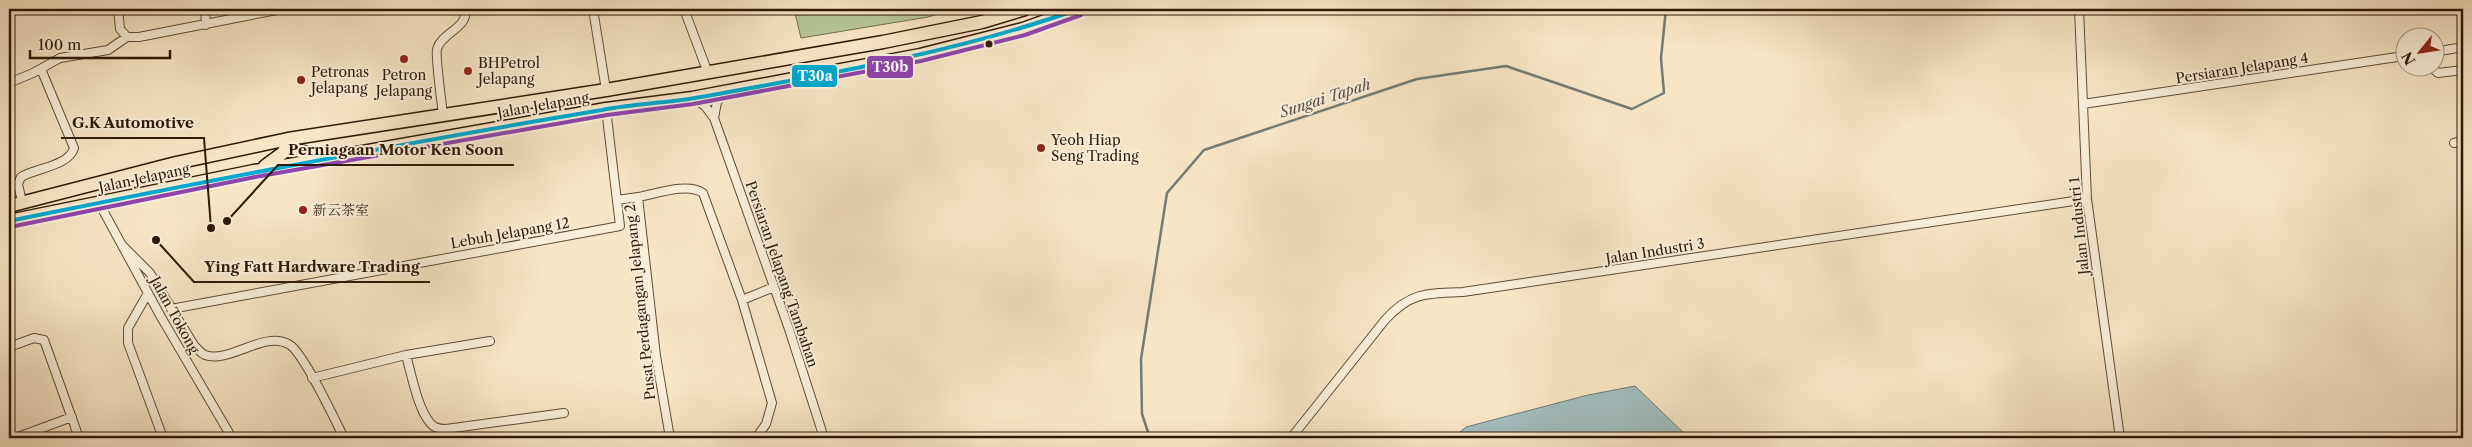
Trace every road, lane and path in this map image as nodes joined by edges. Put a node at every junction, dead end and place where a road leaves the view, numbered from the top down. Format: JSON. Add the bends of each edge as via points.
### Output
{"nodes":[{"id":1,"x":118,"y":9,"type":"edge"},
{"id":2,"x":204,"y":9,"type":"edge"},
{"id":3,"x":282,"y":9,"type":"edge"},
{"id":4,"x":466,"y":9,"type":"edge"},
{"id":5,"x":593,"y":9,"type":"edge"},
{"id":6,"x":684,"y":9,"type":"edge"},
{"id":7,"x":1025,"y":9,"type":"edge"},
{"id":8,"x":1078,"y":9,"type":"edge"},
{"id":9,"x":2080,"y":9,"type":"edge"},
{"id":10,"x":206,"y":25,"type":"junction"},
{"id":11,"x":127,"y":37,"type":"junction"},
{"id":12,"x":2463,"y":47,"type":"edge"},
{"id":13,"x":2444,"y":50,"type":"edge"},
{"id":14,"x":2394,"y":57,"type":"edge"},
{"id":15,"x":41,"y":69,"type":"junction"},
{"id":16,"x":2463,"y":70,"type":"edge"},
{"id":17,"x":2444,"y":72,"type":"edge"},
{"id":18,"x":708,"y":73,"type":"junction"},
{"id":19,"x":10,"y":82,"type":"edge"},
{"id":20,"x":606,"y":90,"type":"junction"},
{"id":21,"x":724,"y":92,"type":"junction"},
{"id":22,"x":692,"y":98,"type":"junction"},
{"id":23,"x":2083,"y":104,"type":"junction"},
{"id":24,"x":606,"y":109,"type":"junction"},
{"id":25,"x":444,"y":115,"type":"junction"},
{"id":26,"x":714,"y":118,"type":"junction"},
{"id":27,"x":288,"y":139,"type":"junction"},
{"id":28,"x":2463,"y":141,"type":"edge"},
{"id":29,"x":2454,"y":142,"type":"dead end"},
{"id":30,"x":332,"y":157,"type":"junction"},
{"id":31,"x":254,"y":171,"type":"junction"},
{"id":32,"x":638,"y":197,"type":"junction"},
{"id":33,"x":2087,"y":199,"type":"junction"},
{"id":34,"x":617,"y":200,"type":"junction"},
{"id":35,"x":22,"y":202,"type":"junction"},
{"id":36,"x":99,"y":203,"type":"junction"},
{"id":37,"x":9,"y":206,"type":"edge"},
{"id":38,"x":9,"y":221,"type":"edge"},
{"id":39,"x":122,"y":245,"type":"junction"},
{"id":40,"x":774,"y":287,"type":"junction"},
{"id":41,"x":148,"y":293,"type":"junction"},
{"id":42,"x":742,"y":300,"type":"junction"},
{"id":43,"x":172,"y":309,"type":"junction"},
{"id":44,"x":490,"y":341,"type":"dead end"},
{"id":45,"x":9,"y":347,"type":"edge"},
{"id":46,"x":406,"y":355,"type":"junction"},
{"id":47,"x":312,"y":378,"type":"junction"},
{"id":48,"x":564,"y":413,"type":"dead end"},
{"id":49,"x":72,"y":417,"type":"junction"},
{"id":50,"x":229,"y":437,"type":"edge"},
{"id":51,"x":15,"y":438,"type":"edge"},
{"id":52,"x":79,"y":438,"type":"edge"},
{"id":53,"x":163,"y":438,"type":"edge"},
{"id":54,"x":344,"y":438,"type":"edge"},
{"id":55,"x":670,"y":438,"type":"edge"},
{"id":56,"x":757,"y":438,"type":"edge"},
{"id":57,"x":824,"y":438,"type":"edge"},
{"id":58,"x":1291,"y":438,"type":"edge"},
{"id":59,"x":2120,"y":438,"type":"edge"}],
"edges":[{"from":1,"to":11,"type":"street","via":[[120,29]]},
{"from":2,"to":10,"type":"street"},
{"from":3,"to":10,"type":"street"},
{"from":4,"to":25,"type":"street","via":[[462,23],[444,38],[437,49]]},
{"from":5,"to":20,"type":"street"},
{"from":6,"to":18,"type":"street"},
{"from":7,"to":18,"type":"main road","name":"Jalan Jelapang","via":[[982,22],[883,42]]},
{"from":8,"to":21,"type":"main road","name":"Jalan Jelapang","via":[[1023,29],[945,50]]},
{"from":9,"to":23,"type":"street","name":"Jalan Industri 1"},
{"from":10,"to":11,"type":"street","via":[[139,38]]},
{"from":11,"to":15,"type":"street","via":[[108,50],[60,58]]},
{"from":12,"to":13,"type":"street"},
{"from":14,"to":23,"type":"street","name":"Persiaran Jelapang 4"},
{"from":15,"to":19,"type":"street"},
{"from":15,"to":35,"type":"street","via":[[74,148],[65,160],[21,177],[18,184]]},
{"from":16,"to":17,"type":"street"},
{"from":18,"to":20,"type":"main road","name":"Jalan Jelapang"},
{"from":20,"to":25,"type":"main road","name":"Jalan Jelapang"},
{"from":21,"to":22,"type":"main road","name":"Jalan Jelapang"},
{"from":21,"to":26,"type":"street","via":[[716,102]]},
{"from":22,"to":24,"type":"main road","name":"Jalan Jelapang"},
{"from":22,"to":26,"type":"street","name":"Persiaran Jelapang Tambahan","via":[[705,106]]},
{"from":23,"to":33,"type":"street","name":"Jalan Industri 1"},
{"from":24,"to":30,"type":"main road","name":"Jalan Jelapang"},
{"from":24,"to":34,"type":"street","name":"Lebuh Jelapang 12"},
{"from":25,"to":27,"type":"main road","name":"Jalan Jelapang"},
{"from":26,"to":40,"type":"street","name":"Persiaran Jelapang Tambahan"},
{"from":27,"to":30,"type":"main road","via":[[299,152]]},
{"from":27,"to":31,"type":"main road","via":[[281,156]]},
{"from":27,"to":35,"type":"main road","name":"Jalan Jelapang"},
{"from":28,"to":29,"type":"street"},
{"from":30,"to":31,"type":"main road","name":"Jalan Jelapang"},
{"from":31,"to":36,"type":"main road","name":"Jalan Jelapang"},
{"from":32,"to":34,"type":"street"},
{"from":32,"to":42,"type":"street","name":"Pusat Perdagangan Jelapang 2","via":[[677,189],[703,193]]},
{"from":32,"to":55,"type":"street","name":"Pusat Perdagangan Jelapang 2","via":[[656,356]]},
{"from":33,"to":58,"type":"street","name":"Jalan Industri 3","via":[[1472,291],[1412,297],[1384,320]]},
{"from":33,"to":59,"type":"street","name":"Jalan Industri 1"},
{"from":34,"to":43,"type":"street","name":"Lebuh Jelapang 12","via":[[620,226]]},
{"from":35,"to":37,"type":"main road","name":"Jalan Jelapang"},
{"from":36,"to":38,"type":"main road","name":"Jalan Jelapang"},
{"from":36,"to":39,"type":"street","name":"Jalan Tokong"},
{"from":39,"to":41,"type":"street","name":"Jalan Tokong"},
{"from":39,"to":43,"type":"street","via":[[150,273]]},
{"from":40,"to":42,"type":"street"},
{"from":40,"to":57,"type":"street","name":"Persiaran Jelapang Tambahan"},
{"from":41,"to":50,"type":"street","name":"Jalan Tokong"},
{"from":41,"to":53,"type":"street","via":[[128,328],[128,342]]},
{"from":42,"to":56,"type":"street","via":[[772,402],[766,424]]},
{"from":43,"to":47,"type":"street","via":[[203,355],[215,357],[270,341],[281,342],[298,353]]},
{"from":44,"to":46,"type":"street"},
{"from":45,"to":49,"type":"street","via":[[34,338],[44,340]]},
{"from":46,"to":47,"type":"street"},
{"from":46,"to":48,"type":"street","via":[[426,418],[435,427],[446,429]]},
{"from":47,"to":54,"type":"street"},
{"from":49,"to":51,"type":"street"},
{"from":49,"to":52,"type":"street"}]}
